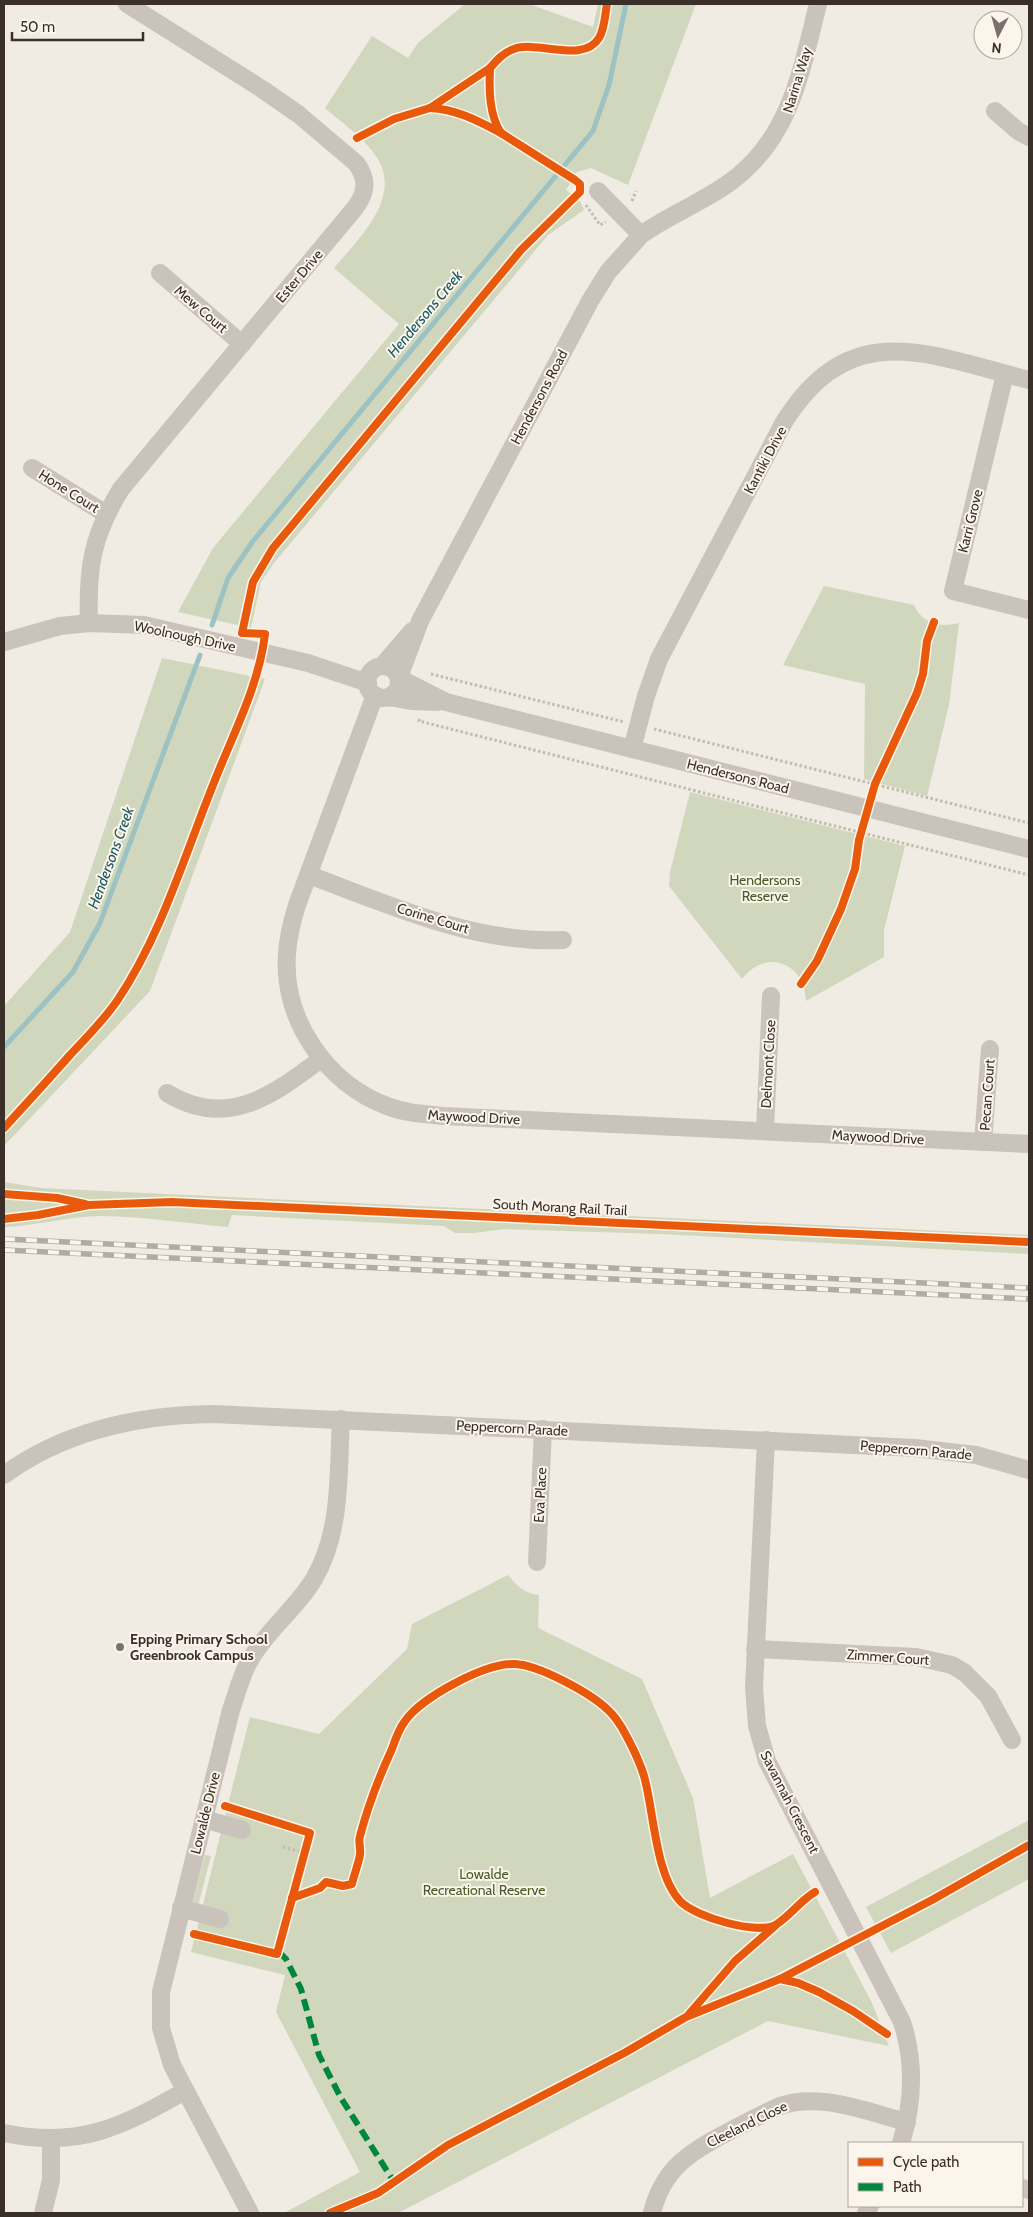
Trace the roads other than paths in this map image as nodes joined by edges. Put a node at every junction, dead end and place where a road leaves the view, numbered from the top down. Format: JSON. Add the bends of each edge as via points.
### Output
{"nodes":[{"id":1,"x":127,"y":4,"type":"edge"},
{"id":2,"x":818,"y":4,"type":"edge"},
{"id":3,"x":995,"y":111,"type":"dead end"},
{"id":4,"x":1029,"y":137,"type":"edge"},
{"id":5,"x":598,"y":191,"type":"dead end"},
{"id":6,"x":641,"y":235,"type":"junction"},
{"id":7,"x":160,"y":273,"type":"dead end"},
{"id":8,"x":242,"y":344,"type":"junction"},
{"id":9,"x":1005,"y":374,"type":"junction"},
{"id":10,"x":1029,"y":380,"type":"edge"},
{"id":11,"x":32,"y":468,"type":"dead end"},
{"id":12,"x":106,"y":514,"type":"junction"},
{"id":13,"x":1029,"y":610,"type":"edge"},
{"id":14,"x":420,"y":621,"type":"junction"},
{"id":15,"x":89,"y":622,"type":"junction"},
{"id":16,"x":4,"y":642,"type":"edge"},
{"id":17,"x":308,"y":663,"type":"junction"},
{"id":18,"x":380,"y":667,"type":"junction"},
{"id":19,"x":399,"y":678,"type":"junction"},
{"id":20,"x":377,"y":692,"type":"junction"},
{"id":21,"x":446,"y":702,"type":"junction"},
{"id":22,"x":632,"y":749,"type":"junction"},
{"id":23,"x":1029,"y":849,"type":"edge"},
{"id":24,"x":308,"y":875,"type":"junction"},
{"id":25,"x":563,"y":940,"type":"dead end"},
{"id":26,"x":771,"y":996,"type":"dead end"},
{"id":27,"x":990,"y":1049,"type":"dead end"},
{"id":28,"x":321,"y":1059,"type":"junction"},
{"id":29,"x":167,"y":1093,"type":"dead end"},
{"id":30,"x":765,"y":1131,"type":"junction"},
{"id":31,"x":983,"y":1142,"type":"junction"},
{"id":32,"x":1029,"y":1144,"type":"edge"},
{"id":33,"x":341,"y":1420,"type":"junction"},
{"id":34,"x":543,"y":1429,"type":"junction"},
{"id":35,"x":766,"y":1440,"type":"junction"},
{"id":36,"x":1029,"y":1470,"type":"edge"},
{"id":37,"x":4,"y":1475,"type":"edge"},
{"id":38,"x":537,"y":1562,"type":"dead end"},
{"id":39,"x":756,"y":1649,"type":"junction"},
{"id":40,"x":1012,"y":1740,"type":"dead end"},
{"id":41,"x":204,"y":1819,"type":"junction"},
{"id":42,"x":242,"y":1830,"type":"dead end"},
{"id":43,"x":181,"y":1908,"type":"junction"},
{"id":44,"x":220,"y":1919,"type":"dead end"},
{"id":45,"x":185,"y":2091,"type":"junction"},
{"id":46,"x":907,"y":2122,"type":"junction"},
{"id":47,"x":4,"y":2132,"type":"edge"},
{"id":48,"x":51,"y":2139,"type":"junction"},
{"id":49,"x":901,"y":2142,"type":"edge"},
{"id":50,"x":43,"y":2213,"type":"edge"},
{"id":51,"x":250,"y":2213,"type":"edge"},
{"id":52,"x":652,"y":2213,"type":"edge"}],
"edges":[{"from":1,"to":8,"type":"street","name":"Ester Drive","via":[[298,114],[351,158],[365,179],[361,199]]},
{"from":2,"to":6,"type":"street","name":"Narina Way","via":[[797,87],[772,140],[739,176]]},
{"from":3,"to":4,"type":"street"},
{"from":5,"to":6,"type":"street"},
{"from":6,"to":14,"type":"street","name":"Hendersons Road","via":[[608,272],[595,294]]},
{"from":7,"to":8,"type":"street","name":"Mew Court"},
{"from":8,"to":12,"type":"street","name":"Ester Drive","via":[[137,470]]},
{"from":9,"to":10,"type":"street","name":"Kantiki Drive"},
{"from":9,"to":13,"type":"street","name":"Karri Grove","via":[[953,591]]},
{"from":9,"to":22,"type":"street","name":"Kantiki Drive","via":[[926,354],[882,351],[857,356],[815,382],[784,422],[659,659]]},
{"from":11,"to":12,"type":"street","name":"Hone Court"},
{"from":12,"to":15,"type":"street","name":"Ester Drive","via":[[89,571]]},
{"from":14,"to":18,"type":"street","name":"Hendersons Road"},
{"from":14,"to":19,"type":"street","name":"Hendersons Road"},
{"from":15,"to":16,"type":"street","name":"Woolnough Drive","via":[[29,633]]},
{"from":15,"to":17,"type":"street","name":"Woolnough Drive","via":[[144,625]]},
{"from":17,"to":18,"type":"street","name":"Woolnough Drive"},
{"from":17,"to":20,"type":"street","name":"Woolnough Drive"},
{"from":18,"to":19,"type":"street","via":[[394,670]]},
{"from":18,"to":20,"type":"street","via":[[370,674]]},
{"from":19,"to":20,"type":"street","via":[[396,691]]},
{"from":19,"to":21,"type":"street","name":"Hendersons Road"},
{"from":20,"to":21,"type":"street","name":"Hendersons Road","via":[[413,701]]},
{"from":20,"to":24,"type":"street","name":"Maywood Drive"},
{"from":21,"to":22,"type":"street","name":"Hendersons Road"},
{"from":22,"to":23,"type":"street","name":"Hendersons Road"},
{"from":24,"to":25,"type":"street","name":"Corine Court","via":[[459,928],[516,939]]},
{"from":24,"to":28,"type":"street","name":"Maywood Drive","via":[[290,927],[288,981],[301,1026]]},
{"from":26,"to":30,"type":"street","name":"Delmont Close"},
{"from":27,"to":31,"type":"street","name":"Pecan Court"},
{"from":28,"to":29,"type":"street","via":[[276,1092],[240,1106],[197,1106]]},
{"from":28,"to":30,"type":"street","name":"Maywood Drive","via":[[361,1094],[412,1113]]},
{"from":30,"to":31,"type":"street","name":"Maywood Drive"},
{"from":31,"to":32,"type":"street","name":"Maywood Drive"},
{"from":33,"to":34,"type":"street","name":"Peppercorn Parade"},
{"from":33,"to":37,"type":"street","name":"Peppercorn Parade","via":[[213,1414],[135,1420],[65,1442]]},
{"from":33,"to":41,"type":"street","name":"Lowalde Drive","via":[[337,1495],[323,1561],[309,1586],[250,1659],[231,1710]]},
{"from":34,"to":35,"type":"street","name":"Peppercorn Parade"},
{"from":34,"to":38,"type":"street","name":"Eva Place"},
{"from":35,"to":36,"type":"street","name":"Peppercorn Parade","via":[[946,1450]]},
{"from":35,"to":39,"type":"street","name":"Savannah Crescent"},
{"from":39,"to":40,"type":"street","name":"Zimmer Court","via":[[916,1657],[952,1665],[988,1696]]},
{"from":39,"to":46,"type":"street","name":"Savannah Crescent","via":[[754,1707],[767,1761],[905,2028],[912,2078]]},
{"from":41,"to":42,"type":"street"},
{"from":41,"to":43,"type":"street","name":"Lowalde Drive"},
{"from":43,"to":44,"type":"street"},
{"from":43,"to":45,"type":"street","name":"Lowalde Drive","via":[[161,1992],[160,2010],[165,2048]]},
{"from":45,"to":48,"type":"street","via":[[114,2128],[76,2138]]},
{"from":45,"to":51,"type":"street","name":"Lowalde Drive"},
{"from":46,"to":49,"type":"street","name":"Savannah Crescent"},
{"from":46,"to":52,"type":"street","name":"Cleeland Close","via":[[815,2101],[780,2106],[684,2158],[663,2184]]},
{"from":47,"to":48,"type":"street"},
{"from":48,"to":50,"type":"street","via":[[51,2180]]}]}
